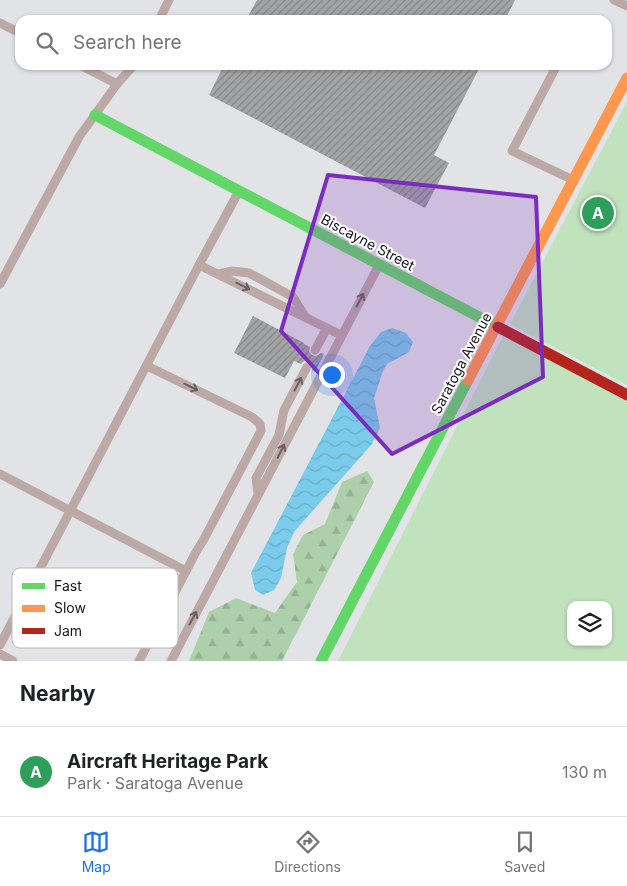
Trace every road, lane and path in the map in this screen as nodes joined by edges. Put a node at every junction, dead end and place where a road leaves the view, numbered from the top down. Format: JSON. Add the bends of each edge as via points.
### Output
{"nodes":[{"id":1,"x":169,"y":0,"type":"edge"},
{"id":2,"x":614,"y":0,"type":"edge"},
{"id":3,"x":627,"y":6,"type":"edge"},
{"id":4,"x":162,"y":15,"type":"edge"},
{"id":5,"x":0,"y":23,"type":"edge"},
{"id":6,"x":15,"y":30,"type":"edge"},
{"id":7,"x":90,"y":70,"type":"edge"},
{"id":8,"x":130,"y":70,"type":"edge"},
{"id":9,"x":554,"y":70,"type":"edge"},
{"id":10,"x":627,"y":78,"type":"edge"},
{"id":11,"x":117,"y":84,"type":"junction"},
{"id":12,"x":95,"y":115,"type":"junction"},
{"id":13,"x":574,"y":180,"type":"junction"},
{"id":14,"x":239,"y":191,"type":"junction"},
{"id":15,"x":199,"y":265,"type":"junction"},
{"id":16,"x":379,"y":265,"type":"junction"},
{"id":17,"x":219,"y":274,"type":"junction"},
{"id":18,"x":0,"y":284,"type":"edge"},
{"id":19,"x":306,"y":318,"type":"junction"},
{"id":20,"x":497,"y":326,"type":"junction"},
{"id":21,"x":327,"y":328,"type":"junction"},
{"id":22,"x":341,"y":335,"type":"junction"},
{"id":23,"x":316,"y":350,"type":"dead end"},
{"id":24,"x":147,"y":366,"type":"junction"},
{"id":25,"x":307,"y":367,"type":"dead end"},
{"id":26,"x":627,"y":395,"type":"edge"},
{"id":27,"x":0,"y":474,"type":"edge"},
{"id":28,"x":258,"y":494,"type":"junction"},
{"id":29,"x":71,"y":510,"type":"junction"},
{"id":30,"x":40,"y":568,"type":"edge"},
{"id":31,"x":186,"y":571,"type":"junction"},
{"id":32,"x":178,"y":586,"type":"edge"},
{"id":33,"x":12,"y":622,"type":"edge"},
{"id":34,"x":0,"y":645,"type":"edge"},
{"id":35,"x":146,"y":648,"type":"edge"},
{"id":36,"x":178,"y":648,"type":"edge"},
{"id":37,"x":178,"y":648,"type":"edge"},
{"id":38,"x":0,"y":654,"type":"edge"},
{"id":39,"x":13,"y":661,"type":"edge"},
{"id":40,"x":139,"y":661,"type":"edge"},
{"id":41,"x":171,"y":661,"type":"edge"},
{"id":42,"x":321,"y":661,"type":"edge"}],
"edges":[{"from":1,"to":4,"type":"lane"},
{"from":2,"to":3,"type":"lane"},
{"from":5,"to":6,"type":"lane"},
{"from":7,"to":11,"type":"lane"},
{"from":8,"to":11,"type":"lane"},
{"from":9,"to":13,"type":"lane","via":[[512,151]]},
{"from":10,"to":13,"type":"street","name":"Saratoga Avenue"},
{"from":11,"to":12,"type":"lane"},
{"from":12,"to":14,"type":"street","name":"Biscayne Street"},
{"from":12,"to":18,"type":"lane","via":[[79,137]]},
{"from":13,"to":20,"type":"street","name":"Saratoga Avenue"},
{"from":14,"to":15,"type":"lane"},
{"from":14,"to":16,"type":"street","name":"Biscayne Street"},
{"from":15,"to":17,"type":"lane"},
{"from":15,"to":24,"type":"lane"},
{"from":16,"to":20,"type":"street","name":"Biscayne Street"},
{"from":22,"to":16,"type":"lane","one_way":true},
{"from":17,"to":19,"type":"lane","one_way":true},
{"from":17,"to":19,"type":"lane","via":[[232,271],[264,281],[293,297]]},
{"from":19,"to":21,"type":"lane"},
{"from":20,"to":26,"type":"street","name":"Biscayne Street"},
{"from":20,"to":42,"type":"street","name":"Saratoga Avenue"},
{"from":21,"to":22,"type":"lane"},
{"from":21,"to":23,"type":"lane"},
{"from":28,"to":22,"type":"lane","one_way":true},
{"from":24,"to":29,"type":"lane"},
{"from":24,"to":31,"type":"lane","one_way":true,"via":[[252,417],[260,424],[261,431]]},
{"from":28,"to":25,"type":"lane","one_way":true,"via":[[256,478],[279,434],[284,410]]},
{"from":27,"to":29,"type":"lane"},
{"from":37,"to":28,"type":"lane","one_way":true},
{"from":29,"to":30,"type":"lane"},
{"from":29,"to":31,"type":"lane"},
{"from":31,"to":32,"type":"lane"},
{"from":33,"to":34,"type":"lane"},
{"from":35,"to":40,"type":"lane"},
{"from":41,"to":36,"type":"lane","one_way":true},
{"from":38,"to":39,"type":"lane"}]}
